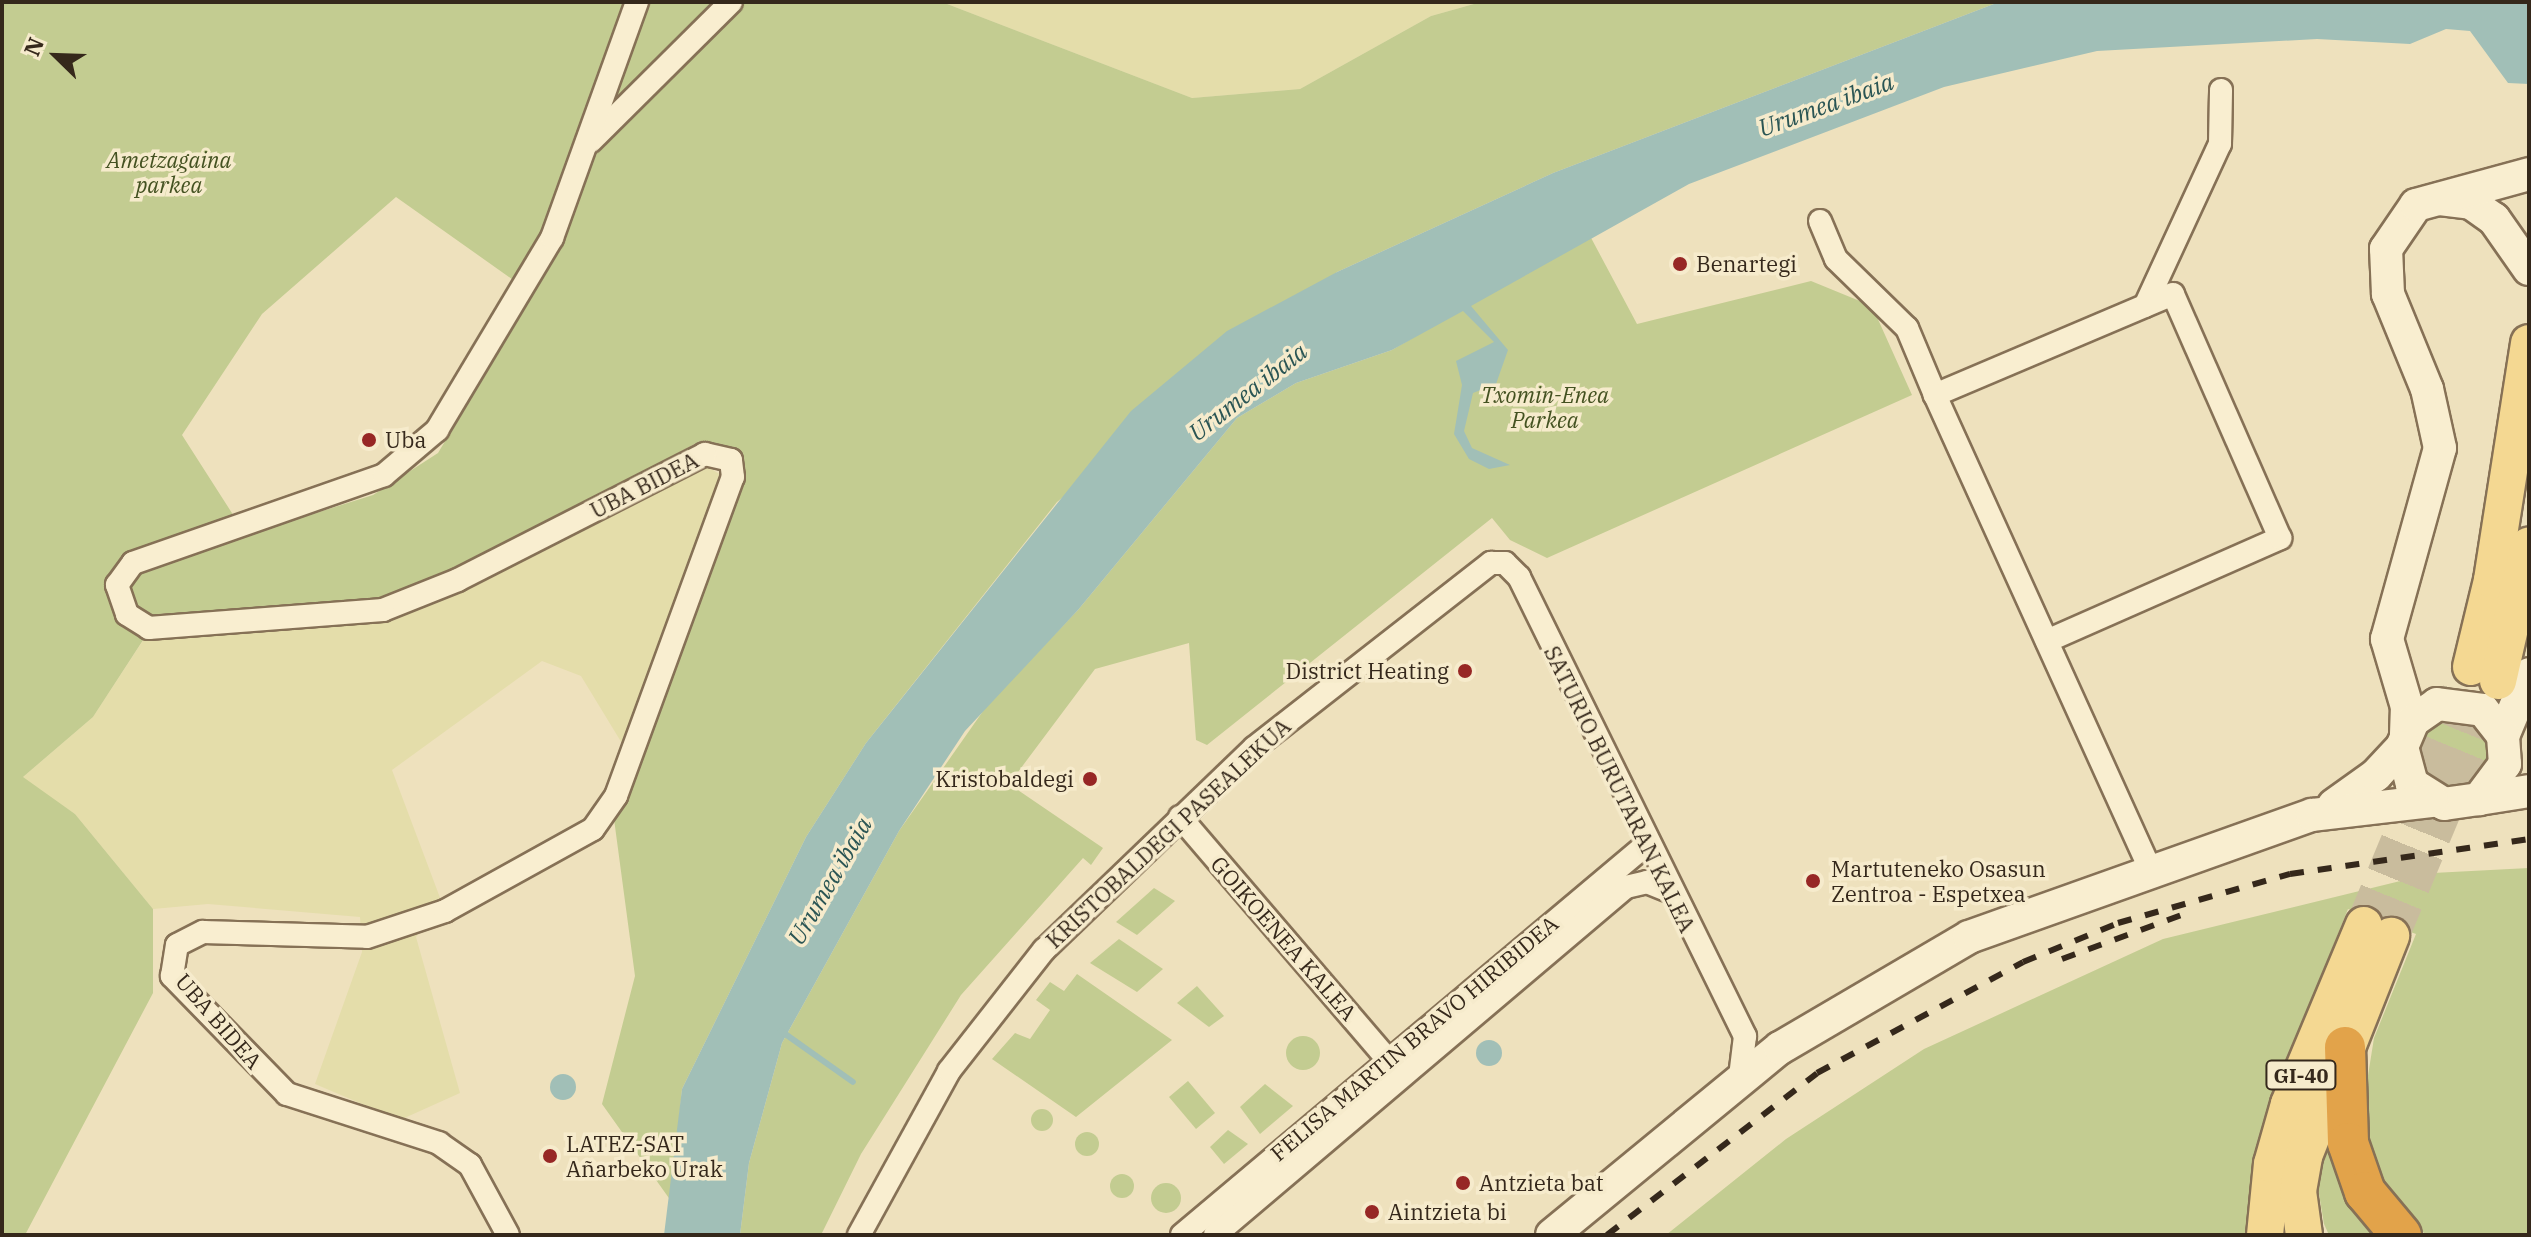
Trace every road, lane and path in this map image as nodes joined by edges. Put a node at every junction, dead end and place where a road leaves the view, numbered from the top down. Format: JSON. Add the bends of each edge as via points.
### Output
{"nodes":[{"id":1,"x":637,"y":2,"type":"edge"},
{"id":2,"x":731,"y":2,"type":"edge"},
{"id":3,"x":2221,"y":90,"type":"dead end"},
{"id":4,"x":587,"y":145,"type":"junction"},
{"id":5,"x":2529,"y":174,"type":"edge"},
{"id":6,"x":2429,"y":200,"type":"junction"},
{"id":7,"x":1820,"y":221,"type":"dead end"},
{"id":8,"x":2529,"y":269,"type":"edge"},
{"id":9,"x":2145,"y":306,"type":"junction"},
{"id":10,"x":2529,"y":343,"type":"edge"},
{"id":11,"x":1935,"y":395,"type":"junction"},
{"id":12,"x":2529,"y":545,"type":"edge"},
{"id":13,"x":1485,"y":566,"type":"joint"},
{"id":14,"x":2389,"y":626,"type":"junction"},
{"id":15,"x":2047,"y":641,"type":"junction"},
{"id":16,"x":2499,"y":674,"type":"edge"},
{"id":17,"x":2451,"y":701,"type":"junction"},
{"id":18,"x":2404,"y":740,"type":"junction"},
{"id":19,"x":2504,"y":742,"type":"junction"},
{"id":20,"x":2529,"y":773,"type":"edge"},
{"id":21,"x":2529,"y":791,"type":"edge"},
{"id":22,"x":2479,"y":799,"type":"junction"},
{"id":23,"x":2432,"y":801,"type":"junction"},
{"id":24,"x":2312,"y":815,"type":"junction"},
{"id":25,"x":1180,"y":817,"type":"junction"},
{"id":26,"x":1647,"y":844,"type":"junction"},
{"id":27,"x":2150,"y":869,"type":"junction"},
{"id":28,"x":1669,"y":891,"type":"junction"},
{"id":29,"x":1745,"y":1036,"type":"junction"},
{"id":30,"x":2345,"y":1047,"type":"junction"},
{"id":31,"x":1780,"y":1048,"type":"junction"},
{"id":32,"x":1388,"y":1060,"type":"junction"},
{"id":33,"x":1740,"y":1077,"type":"junction"},
{"id":34,"x":2266,"y":1234,"type":"edge"},
{"id":35,"x":508,"y":1235,"type":"edge"},
{"id":36,"x":859,"y":1235,"type":"edge"},
{"id":37,"x":1182,"y":1235,"type":"edge"},
{"id":38,"x":1215,"y":1235,"type":"edge"},
{"id":39,"x":1552,"y":1235,"type":"edge"},
{"id":40,"x":2304,"y":1235,"type":"edge"},
{"id":41,"x":2401,"y":1235,"type":"edge"}],
"edges":[{"from":1,"to":4,"type":"street","name":"UBA BIDEA"},
{"from":2,"to":4,"type":"street","name":"UBA BIDEA"},
{"from":3,"to":9,"type":"street","via":[[2220,144]]},
{"from":4,"to":35,"type":"street","name":"UBA BIDEA","via":[[552,238],[437,430],[384,475],[133,563],[117,585],[127,614],[149,628],[383,610],[458,580],[705,454],[731,460],[733,477],[616,796],[593,829],[445,911],[367,937],[203,932],[177,945],[172,976],[287,1094],[439,1143],[470,1165]]},
{"from":5,"to":6,"type":"main road"},
{"from":6,"to":8,"type":"main road","via":[[2460,200],[2484,211]]},
{"from":6,"to":14,"type":"main road","via":[[2397,224],[2385,262],[2388,294],[2427,389],[2440,448]]},
{"from":7,"to":11,"type":"street","via":[[1836,259],[1907,328]]},
{"from":9,"to":11,"type":"street"},
{"from":9,"to":15,"type":"street","via":[[2173,294],[2280,538]]},
{"from":10,"to":16,"type":"main road","via":[[2492,580]]},
{"from":11,"to":15,"type":"street"},
{"from":12,"to":16,"type":"main road"},
{"from":13,"to":25,"type":"street","name":"KRISTOBALDEGI PASEALEKUA","via":[[1320,691]]},
{"from":13,"to":26,"type":"street","name":"SATURIO BURUTARAN KALEA","via":[[1498,562],[1516,571]]},
{"from":14,"to":17,"type":"main road","via":[[2415,672]]},
{"from":14,"to":18,"type":"main road"},
{"from":15,"to":27,"type":"street"},
{"from":16,"to":19,"type":"main road"},
{"from":17,"to":18,"type":"main road","via":[[2424,711]]},
{"from":17,"to":19,"type":"main road","via":[[2483,710]]},
{"from":18,"to":23,"type":"main road","via":[[2412,784]]},
{"from":18,"to":24,"type":"main road","via":[[2361,787]]},
{"from":19,"to":20,"type":"main road"},
{"from":19,"to":22,"type":"main road","via":[[2500,778]]},
{"from":21,"to":22,"type":"main road"},
{"from":22,"to":23,"type":"main road","via":[[2456,805]]},
{"from":23,"to":24,"type":"main road"},
{"from":24,"to":27,"type":"main road"},
{"from":25,"to":32,"type":"street","name":"GOIKOENEA KALEA"},
{"from":25,"to":36,"type":"street","name":"KRISTOBALDEGI PASEALEKUA","via":[[1044,950],[971,1040]]},
{"from":26,"to":28,"type":"street","name":"SATURIO BURUTARAN KALEA"},
{"from":26,"to":32,"type":"street","name":"FELISA MARTIN BRAVO HIRIBIDEA"},
{"from":27,"to":31,"type":"main road","via":[[1969,937]]},
{"from":28,"to":29,"type":"street","name":"SATURIO BURUTARAN KALEA"},
{"from":28,"to":38,"type":"street","via":[[1647,882],[1626,887]]},
{"from":29,"to":31,"type":"street","via":[[1761,1048]]},
{"from":29,"to":33,"type":"street"},
{"from":30,"to":34,"type":"main road","number":"GI-40","via":[[2377,931],[2289,1104],[2272,1164]]},
{"from":30,"to":40,"type":"main road","number":"GI-40","via":[[2304,1156],[2298,1191]]},
{"from":30,"to":41,"type":"highway","via":[[2348,1143],[2365,1192]]},
{"from":31,"to":33,"type":"main road"},
{"from":32,"to":37,"type":"street","name":"FELISA MARTIN BRAVO HIRIBIDEA"},
{"from":33,"to":39,"type":"main road"}]}
